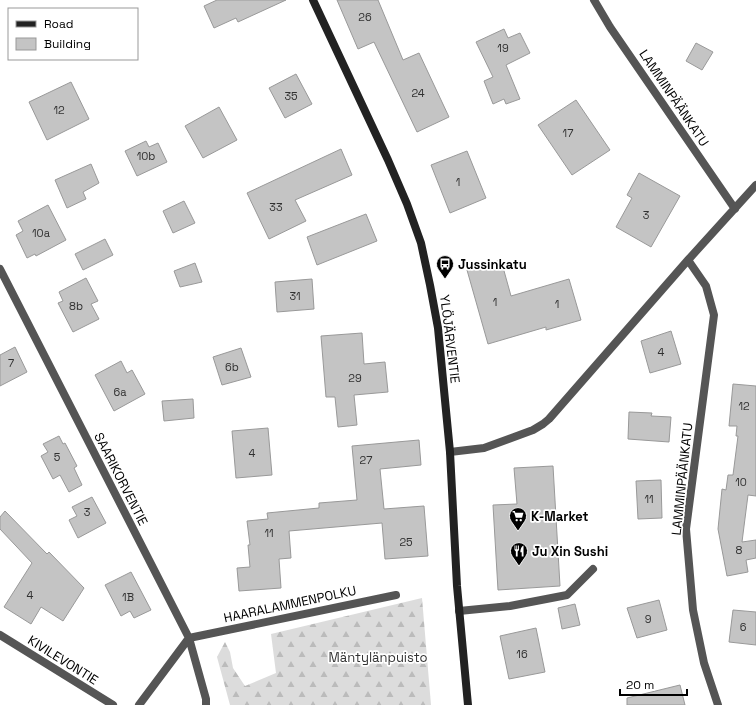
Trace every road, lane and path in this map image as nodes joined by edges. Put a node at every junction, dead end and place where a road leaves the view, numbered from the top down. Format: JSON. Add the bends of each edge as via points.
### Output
{"nodes":[{"id":1,"x":313,"y":0,"type":"edge"},
{"id":2,"x":594,"y":0,"type":"edge"},
{"id":3,"x":756,"y":185,"type":"edge"},
{"id":4,"x":735,"y":209,"type":"junction"},
{"id":5,"x":688,"y":260,"type":"junction"},
{"id":6,"x":0,"y":269,"type":"edge"},
{"id":7,"x":450,"y":452,"type":"junction"},
{"id":8,"x":593,"y":569,"type":"dead end"},
{"id":9,"x":396,"y":595,"type":"dead end"},
{"id":10,"x":459,"y":610,"type":"junction"},
{"id":11,"x":0,"y":635,"type":"edge"},
{"id":12,"x":189,"y":638,"type":"junction"},
{"id":13,"x":113,"y":705,"type":"edge"},
{"id":14,"x":139,"y":705,"type":"edge"},
{"id":15,"x":206,"y":705,"type":"edge"},
{"id":16,"x":468,"y":705,"type":"edge"},
{"id":17,"x":718,"y":705,"type":"edge"}],
"edges":[{"from":1,"to":7,"type":"main road","name":"YLÖJÄRVENTIE","via":[[388,160],[421,243],[438,328]]},
{"from":2,"to":4,"type":"street","name":"LAMMINPÄÄNKATU"},
{"from":3,"to":4,"type":"street"},
{"from":4,"to":5,"type":"street"},
{"from":5,"to":7,"type":"street","via":[[543,424],[484,448]]},
{"from":5,"to":17,"type":"street","name":"LAMMINPÄÄNKATU","via":[[706,286],[714,315],[686,529],[693,610],[704,663]]},
{"from":6,"to":12,"type":"street","name":"SAARIKORVENTIE"},
{"from":7,"to":10,"type":"main road","name":"YLÖJÄRVENTIE"},
{"from":8,"to":10,"type":"street","via":[[567,595],[510,606]]},
{"from":9,"to":12,"type":"street","name":"HAARALAMMENPOLKU"},
{"from":10,"to":16,"type":"main road","name":"YLÖJÄRVENTIE"},
{"from":11,"to":13,"type":"street","name":"KIVILEVONTIE"},
{"from":12,"to":14,"type":"street"},
{"from":12,"to":15,"type":"street","name":"SAARIKORVENTIE"}]}
